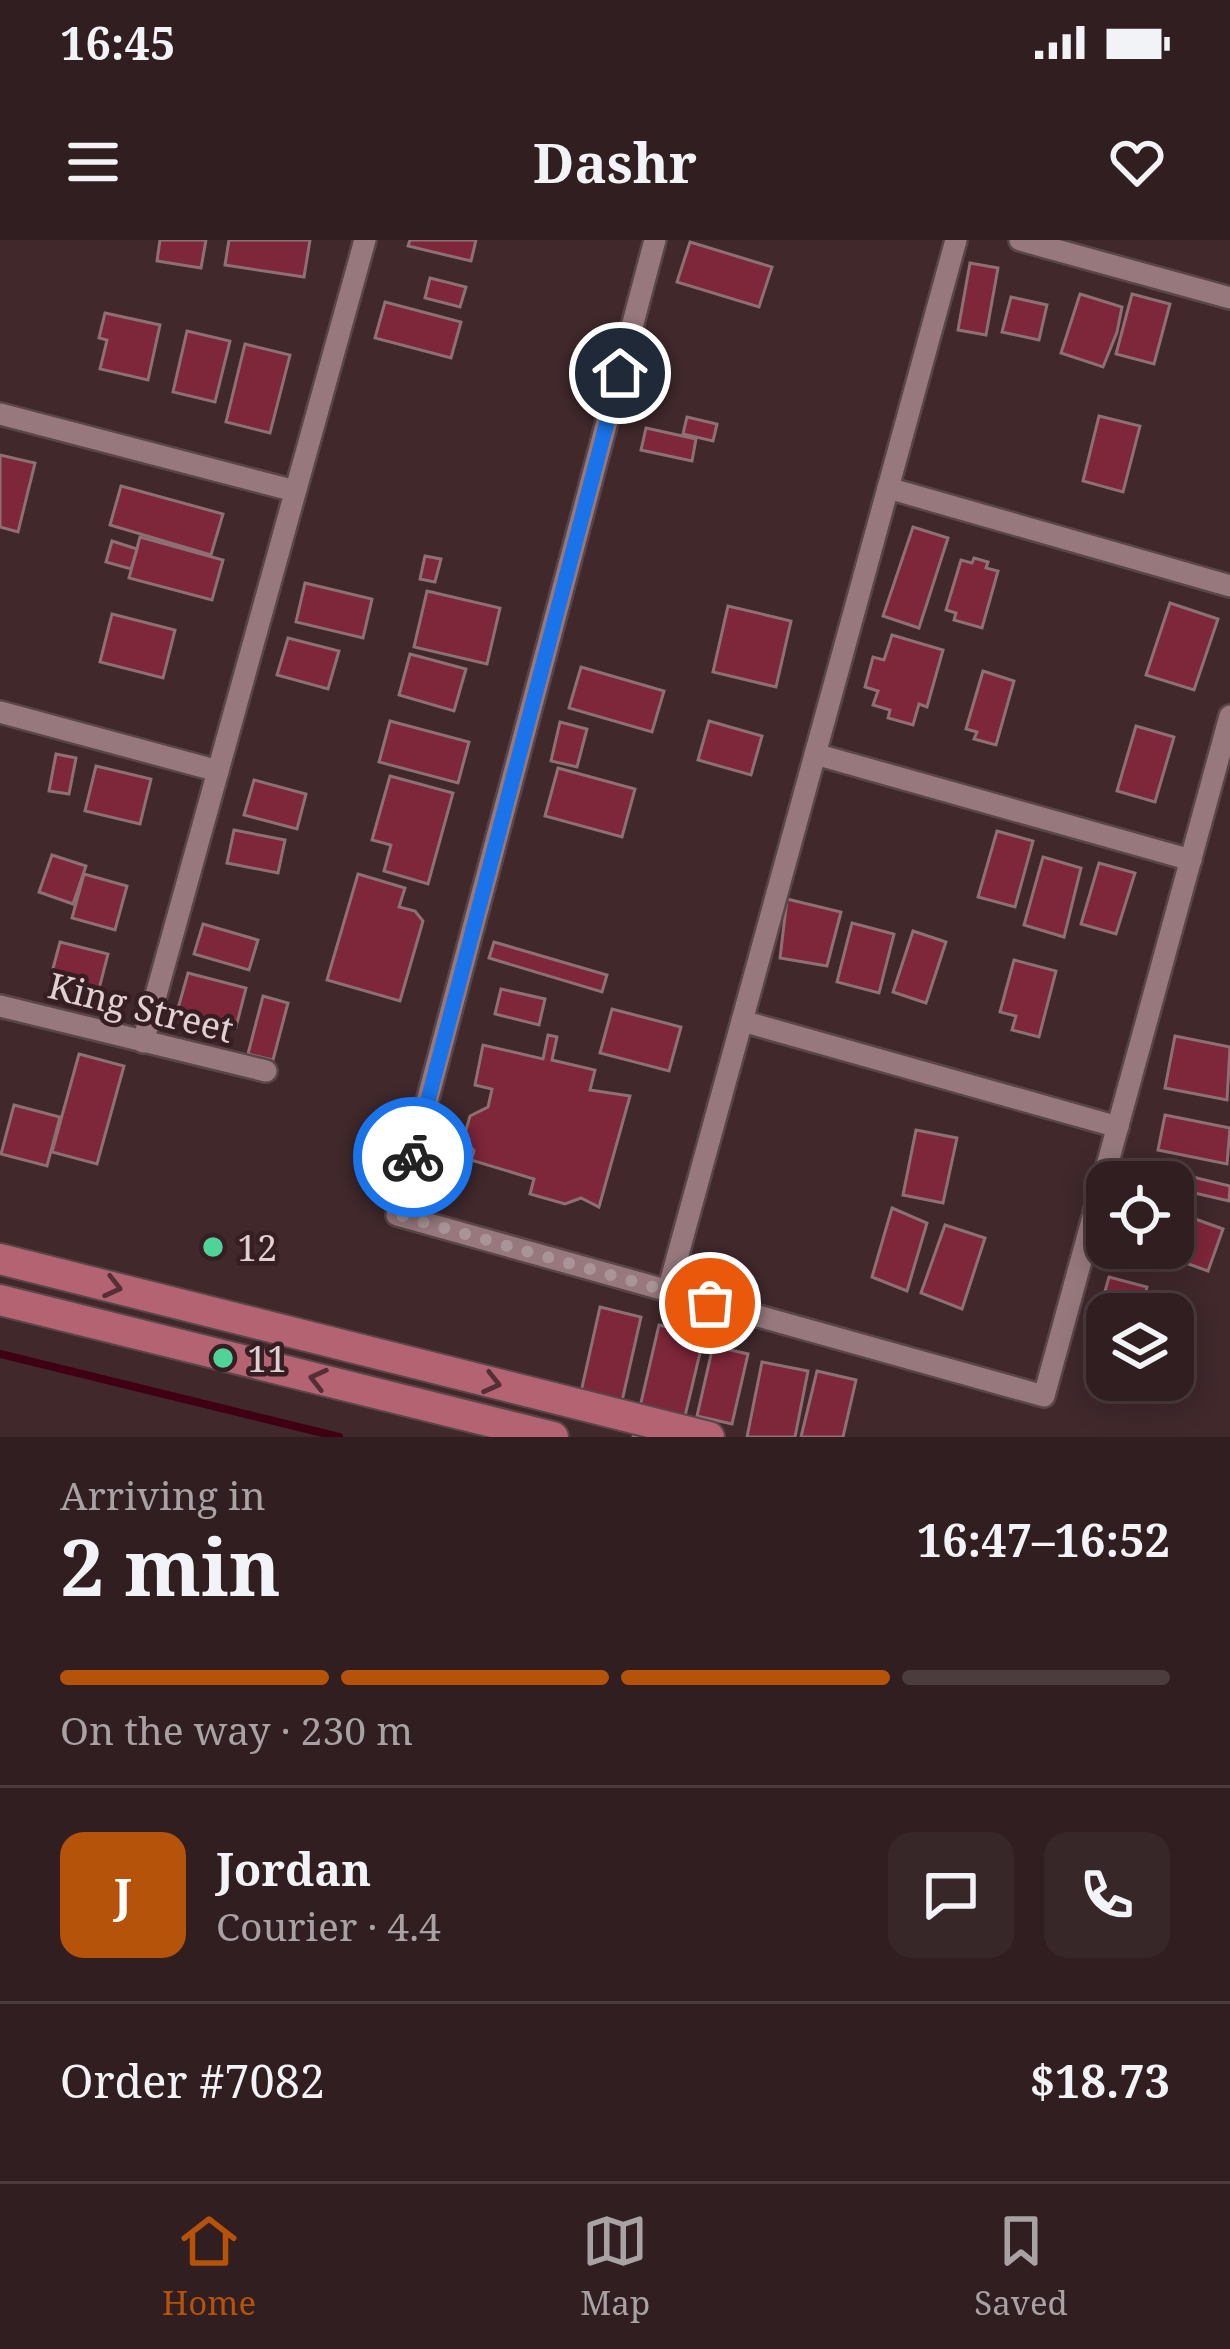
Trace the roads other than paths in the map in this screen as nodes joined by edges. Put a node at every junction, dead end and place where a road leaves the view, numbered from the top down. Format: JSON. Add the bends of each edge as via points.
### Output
{"nodes":[{"id":1,"x":365,"y":240,"type":"edge"},
{"id":2,"x":655,"y":240,"type":"edge"},
{"id":3,"x":956,"y":240,"type":"edge"},
{"id":4,"x":1020,"y":240,"type":"edge"},
{"id":5,"x":1230,"y":298,"type":"edge"},
{"id":6,"x":0,"y":414,"type":"edge"},
{"id":7,"x":888,"y":488,"type":"junction"},
{"id":8,"x":296,"y":491,"type":"junction"},
{"id":9,"x":1230,"y":586,"type":"edge"},
{"id":10,"x":0,"y":712,"type":"edge"},
{"id":11,"x":1230,"y":716,"type":"edge"},
{"id":12,"x":815,"y":754,"type":"junction"},
{"id":13,"x":218,"y":771,"type":"junction"},
{"id":14,"x":1191,"y":860,"type":"junction"},
{"id":15,"x":0,"y":1006,"type":"edge"},
{"id":16,"x":742,"y":1021,"type":"junction"},
{"id":17,"x":143,"y":1042,"type":"junction"},
{"id":18,"x":266,"y":1072,"type":"dead end"},
{"id":19,"x":1118,"y":1127,"type":"junction"},
{"id":20,"x":0,"y":1259,"type":"edge"},
{"id":21,"x":668,"y":1291,"type":"junction"},
{"id":22,"x":0,"y":1300,"type":"edge"},
{"id":23,"x":554,"y":1437,"type":"edge"},
{"id":24,"x":709,"y":1437,"type":"edge"}],
"edges":[{"from":1,"to":8,"type":"street"},
{"from":2,"to":21,"type":"street","via":[[398,1215]]},
{"from":3,"to":7,"type":"street"},
{"from":4,"to":5,"type":"street"},
{"from":6,"to":8,"type":"street"},
{"from":7,"to":9,"type":"street"},
{"from":7,"to":12,"type":"street"},
{"from":8,"to":13,"type":"street"},
{"from":10,"to":13,"type":"street"},
{"from":11,"to":14,"type":"street"},
{"from":12,"to":14,"type":"street"},
{"from":12,"to":16,"type":"street"},
{"from":13,"to":17,"type":"street"},
{"from":14,"to":19,"type":"street"},
{"from":15,"to":17,"type":"street","name":"King Street"},
{"from":16,"to":19,"type":"street"},
{"from":16,"to":21,"type":"street"},
{"from":17,"to":18,"type":"street","name":"King Street"},
{"from":19,"to":21,"type":"street","via":[[1044,1396]]},
{"from":20,"to":24,"type":"main road","one_way":true},
{"from":23,"to":22,"type":"main road","one_way":true}]}
